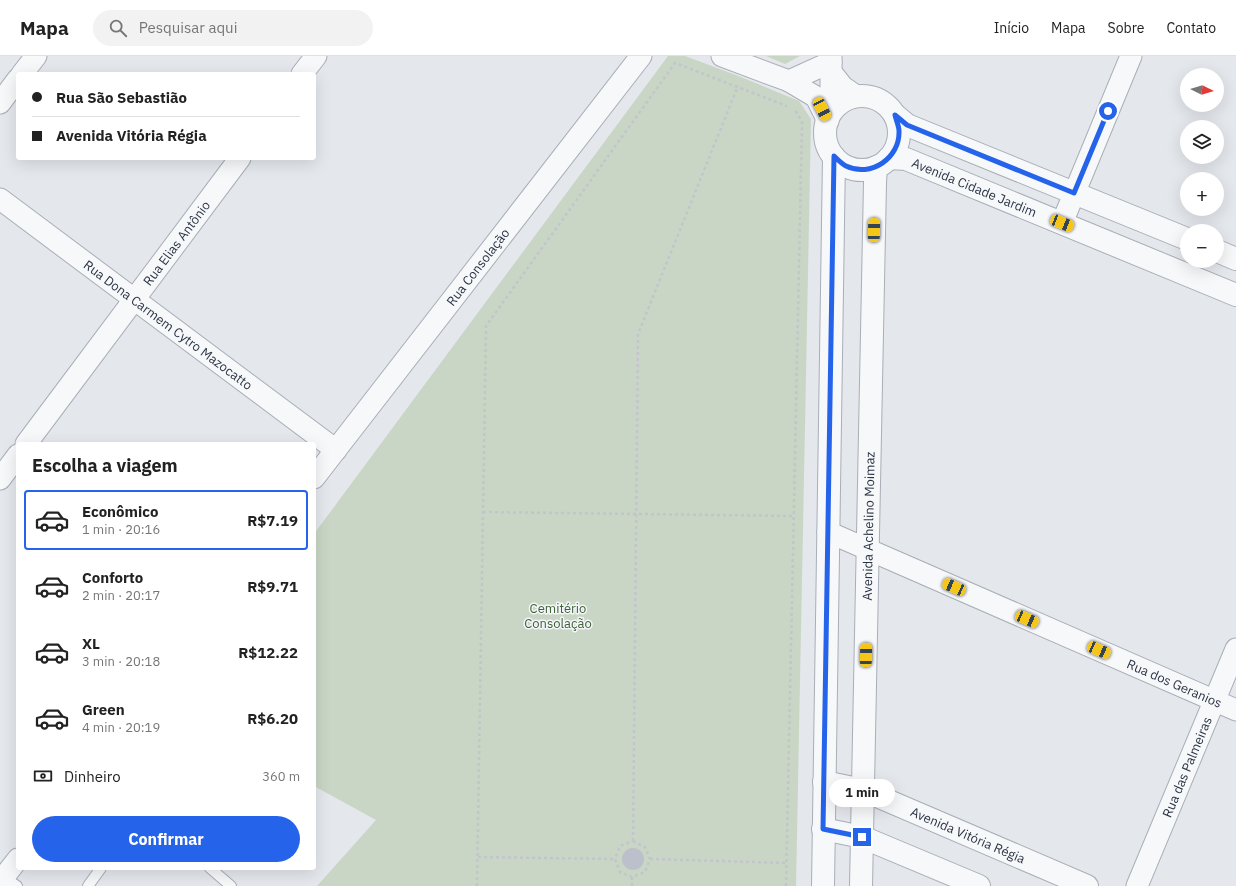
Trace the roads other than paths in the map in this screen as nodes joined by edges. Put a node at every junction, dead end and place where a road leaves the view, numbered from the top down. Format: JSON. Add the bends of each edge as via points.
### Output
{"nodes":[{"id":1,"x":36,"y":56,"type":"edge"},
{"id":2,"x":316,"y":56,"type":"edge"},
{"id":3,"x":641,"y":56,"type":"edge"},
{"id":4,"x":722,"y":56,"type":"edge"},
{"id":5,"x":1131,"y":56,"type":"edge"},
{"id":6,"x":831,"y":63,"type":"edge"},
{"id":7,"x":24,"y":72,"type":"edge"},
{"id":8,"x":304,"y":72,"type":"edge"},
{"id":9,"x":790,"y":81,"type":"junction"},
{"id":10,"x":16,"y":82,"type":"edge"},
{"id":11,"x":856,"y":96,"type":"junction"},
{"id":12,"x":0,"y":103,"type":"edge"},
{"id":13,"x":895,"y":115,"type":"junction"},
{"id":14,"x":830,"y":117,"type":"junction"},
{"id":15,"x":834,"y":156,"type":"junction"},
{"id":16,"x":238,"y":160,"type":"edge"},
{"id":17,"x":882,"y":163,"type":"junction"},
{"id":18,"x":1074,"y":193,"type":"junction"},
{"id":19,"x":0,"y":199,"type":"edge"},
{"id":20,"x":1062,"y":223,"type":"junction"},
{"id":21,"x":1180,"y":236,"type":"edge"},
{"id":22,"x":1224,"y":254,"type":"edge"},
{"id":23,"x":1236,"y":259,"type":"edge"},
{"id":24,"x":1236,"y":295,"type":"edge"},
{"id":25,"x":134,"y":299,"type":"junction"},
{"id":26,"x":27,"y":442,"type":"edge"},
{"id":27,"x":336,"y":450,"type":"junction"},
{"id":28,"x":16,"y":458,"type":"edge"},
{"id":29,"x":316,"y":475,"type":"edge"},
{"id":30,"x":0,"y":479,"type":"edge"},
{"id":31,"x":828,"y":532,"type":"junction"},
{"id":32,"x":868,"y":549,"type":"junction"},
{"id":33,"x":1236,"y":649,"type":"edge"},
{"id":34,"x":1214,"y":701,"type":"junction"},
{"id":35,"x":1236,"y":710,"type":"edge"},
{"id":36,"x":824,"y":782,"type":"junction"},
{"id":37,"x":863,"y":790,"type":"junction"},
{"id":38,"x":823,"y":829,"type":"junction"},
{"id":39,"x":862,"y":837,"type":"junction"},
{"id":40,"x":16,"y":863,"type":"edge"},
{"id":41,"x":100,"y":870,"type":"edge"},
{"id":42,"x":212,"y":870,"type":"edge"},
{"id":43,"x":7,"y":882,"type":"edge"},
{"id":44,"x":88,"y":886,"type":"edge"},
{"id":45,"x":231,"y":886,"type":"edge"},
{"id":46,"x":822,"y":886,"type":"edge"},
{"id":47,"x":861,"y":886,"type":"edge"},
{"id":48,"x":979,"y":886,"type":"edge"},
{"id":49,"x":1087,"y":886,"type":"edge"},
{"id":50,"x":1137,"y":886,"type":"edge"}],
"edges":[{"from":1,"to":7,"type":"street"},
{"from":2,"to":8,"type":"street"},
{"from":3,"to":27,"type":"street","name":"Rua Consolação"},
{"from":4,"to":9,"type":"street"},
{"from":5,"to":18,"type":"street"},
{"from":6,"to":9,"type":"street"},
{"from":6,"to":11,"type":"street","via":[[843,87]]},
{"from":6,"to":14,"type":"street"},
{"from":9,"to":14,"type":"street","via":[[816,97]]},
{"from":10,"to":12,"type":"street"},
{"from":11,"to":13,"type":"street","via":[[871,96],[885,103]]},
{"from":11,"to":14,"type":"street","via":[[842,102]]},
{"from":13,"to":17,"type":"street","via":[[899,130],[897,145]]},
{"from":13,"to":18,"type":"street","via":[[907,125]]},
{"from":14,"to":15,"type":"street","via":[[826,128],[827,143]]},
{"from":15,"to":17,"type":"street","via":[[846,166],[861,170]]},
{"from":15,"to":31,"type":"street"},
{"from":16,"to":25,"type":"street","name":"Rua Elias Antônio"},
{"from":17,"to":20,"type":"street","name":"Avenida Cidade Jardim","via":[[906,159]]},
{"from":17,"to":32,"type":"street","name":"Avenida Achelino Moimaz","via":[[874,190]]},
{"from":18,"to":20,"type":"street"},
{"from":18,"to":21,"type":"street"},
{"from":19,"to":25,"type":"street","name":"Rua Dona Carmem Cytro Mazocatto"},
{"from":20,"to":24,"type":"street","name":"Avenida Cidade Jardim"},
{"from":22,"to":23,"type":"street"},
{"from":25,"to":26,"type":"street","name":"Rua Elias Antônio"},
{"from":25,"to":27,"type":"street","name":"Rua Dona Carmem Cytro Mazocatto"},
{"from":27,"to":29,"type":"street","name":"Rua Consolação"},
{"from":28,"to":30,"type":"street"},
{"from":31,"to":32,"type":"street","name":"Rua dos Geranios"},
{"from":31,"to":36,"type":"street"},
{"from":32,"to":34,"type":"street","name":"Rua dos Geranios"},
{"from":32,"to":37,"type":"street","name":"Avenida Achelino Moimaz"},
{"from":33,"to":34,"type":"street","name":"Rua das Palmeiras"},
{"from":34,"to":35,"type":"street","name":"Rua dos Geranios"},
{"from":34,"to":50,"type":"street","name":"Rua das Palmeiras"},
{"from":36,"to":37,"type":"street","name":"Avenida Vitória Régia"},
{"from":36,"to":38,"type":"street"},
{"from":37,"to":39,"type":"street","name":"Avenida Achelino Moimaz"},
{"from":37,"to":49,"type":"street","name":"Avenida Vitória Régia"},
{"from":38,"to":39,"type":"street"},
{"from":38,"to":46,"type":"street"},
{"from":39,"to":47,"type":"street","name":"Avenida Achelino Moimaz"},
{"from":39,"to":48,"type":"street"},
{"from":40,"to":43,"type":"street"},
{"from":41,"to":44,"type":"lane"},
{"from":42,"to":45,"type":"lane"}]}
